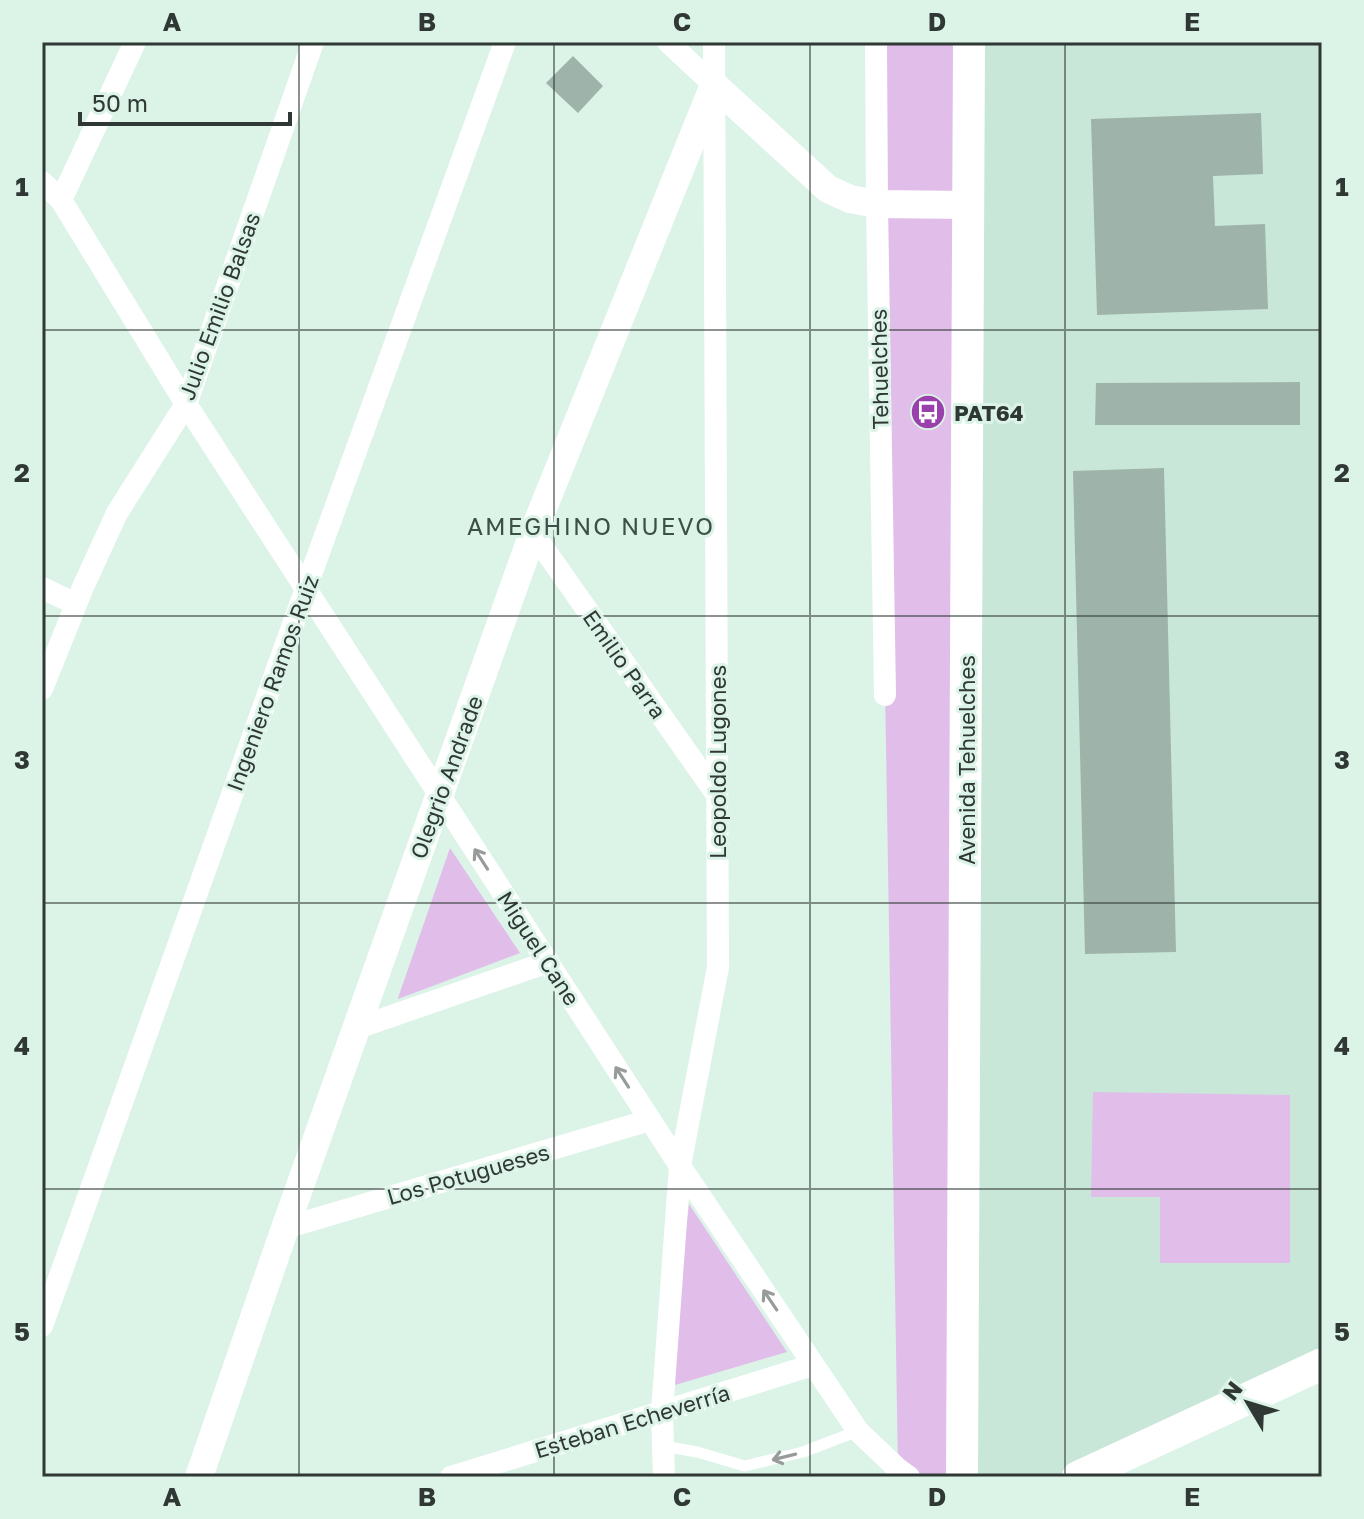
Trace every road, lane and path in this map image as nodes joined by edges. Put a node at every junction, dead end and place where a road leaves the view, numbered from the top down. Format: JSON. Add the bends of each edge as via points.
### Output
{"nodes":[{"id":1,"x":135,"y":42,"type":"edge"},
{"id":2,"x":313,"y":42,"type":"edge"},
{"id":3,"x":505,"y":42,"type":"edge"},
{"id":4,"x":668,"y":42,"type":"edge"},
{"id":5,"x":714,"y":42,"type":"edge"},
{"id":6,"x":876,"y":42,"type":"edge"},
{"id":7,"x":969,"y":42,"type":"edge"},
{"id":8,"x":714,"y":85,"type":"junction"},
{"id":9,"x":42,"y":182,"type":"edge"},
{"id":10,"x":61,"y":200,"type":"junction"},
{"id":11,"x":877,"y":204,"type":"junction"},
{"id":12,"x":969,"y":205,"type":"junction"},
{"id":13,"x":186,"y":404,"type":"junction"},
{"id":14,"x":533,"y":533,"type":"junction"},
{"id":15,"x":42,"y":588,"type":"edge"},
{"id":16,"x":306,"y":588,"type":"junction"},
{"id":17,"x":76,"y":604,"type":"junction"},
{"id":18,"x":42,"y":689,"type":"edge"},
{"id":19,"x":885,"y":695,"type":"dead end"},
{"id":20,"x":439,"y":794,"type":"junction"},
{"id":21,"x":717,"y":795,"type":"junction"},
{"id":22,"x":548,"y":962,"type":"junction"},
{"id":23,"x":357,"y":1028,"type":"junction"},
{"id":24,"x":650,"y":1120,"type":"junction"},
{"id":25,"x":680,"y":1166,"type":"junction"},
{"id":26,"x":285,"y":1228,"type":"junction"},
{"id":27,"x":42,"y":1326,"type":"edge"},
{"id":28,"x":1322,"y":1364,"type":"edge"},
{"id":29,"x":813,"y":1365,"type":"junction"},
{"id":30,"x":662,"y":1412,"type":"junction"},
{"id":31,"x":858,"y":1431,"type":"junction"},
{"id":32,"x":663,"y":1446,"type":"junction"},
{"id":33,"x":199,"y":1477,"type":"edge"},
{"id":34,"x":451,"y":1477,"type":"edge"},
{"id":35,"x":664,"y":1477,"type":"edge"},
{"id":36,"x":909,"y":1477,"type":"edge"},
{"id":37,"x":962,"y":1477,"type":"edge"},
{"id":38,"x":1078,"y":1477,"type":"edge"}],
"edges":[{"from":1,"to":10,"type":"street"},
{"from":2,"to":13,"type":"street","name":"Julio Emilio Balsas"},
{"from":3,"to":16,"type":"street","name":"Ingeniero Ramos Ruiz"},
{"from":4,"to":8,"type":"street"},
{"from":5,"to":8,"type":"street","name":"Leopoldo Lugones"},
{"from":6,"to":11,"type":"street","name":"Tehuelches"},
{"from":7,"to":12,"type":"main road","name":"Avenida Tehuelches"},
{"from":8,"to":11,"type":"street","via":[[828,189]]},
{"from":8,"to":14,"type":"street","name":"Olegrio Andrade"},
{"from":8,"to":21,"type":"street","name":"Leopoldo Lugones"},
{"from":9,"to":10,"type":"street","name":"Miguel Cane"},
{"from":10,"to":13,"type":"street","name":"Miguel Cane"},
{"from":11,"to":12,"type":"street"},
{"from":11,"to":19,"type":"street","name":"Tehuelches"},
{"from":12,"to":37,"type":"main road","name":"Avenida Tehuelches"},
{"from":13,"to":16,"type":"street","name":"Miguel Cane"},
{"from":13,"to":17,"type":"street","name":"Julio Emilio Balsas","via":[[117,513]]},
{"from":14,"to":20,"type":"street","name":"Olegrio Andrade"},
{"from":14,"to":21,"type":"street","name":"Emilio Parra"},
{"from":15,"to":17,"type":"street"},
{"from":16,"to":20,"type":"street","name":"Miguel Cane"},
{"from":16,"to":27,"type":"street","name":"Ingeniero Ramos Ruiz"},
{"from":17,"to":18,"type":"street","name":"Julio Emilio Balsas"},
{"from":22,"to":20,"type":"street","name":"Miguel Cane","one_way":true},
{"from":20,"to":23,"type":"street","name":"Olegrio Andrade"},
{"from":21,"to":25,"type":"street","name":"Leopoldo Lugones","via":[[718,967]]},
{"from":22,"to":23,"type":"street"},
{"from":24,"to":22,"type":"street","name":"Miguel Cane","one_way":true},
{"from":23,"to":26,"type":"street","name":"Olegrio Andrade"},
{"from":24,"to":25,"type":"street","name":"Miguel Cane"},
{"from":24,"to":26,"type":"street","name":"Los Potugueses"},
{"from":29,"to":25,"type":"street","name":"Miguel Cane","one_way":true},
{"from":25,"to":30,"type":"street","name":"Leopoldo Lugones"},
{"from":26,"to":33,"type":"street","name":"Olegrio Andrade"},
{"from":28,"to":38,"type":"main road"},
{"from":29,"to":30,"type":"street","name":"Esteban Echeverría"},
{"from":29,"to":31,"type":"street","name":"Miguel Cane"},
{"from":30,"to":32,"type":"street","name":"Leopoldo Lugones"},
{"from":30,"to":34,"type":"street","name":"Esteban Echeverría"},
{"from":31,"to":32,"type":"lane","one_way":true,"via":[[745,1466]]},
{"from":31,"to":36,"type":"street","name":"Miguel Cane"},
{"from":32,"to":35,"type":"street","name":"Leopoldo Lugones"}]}
